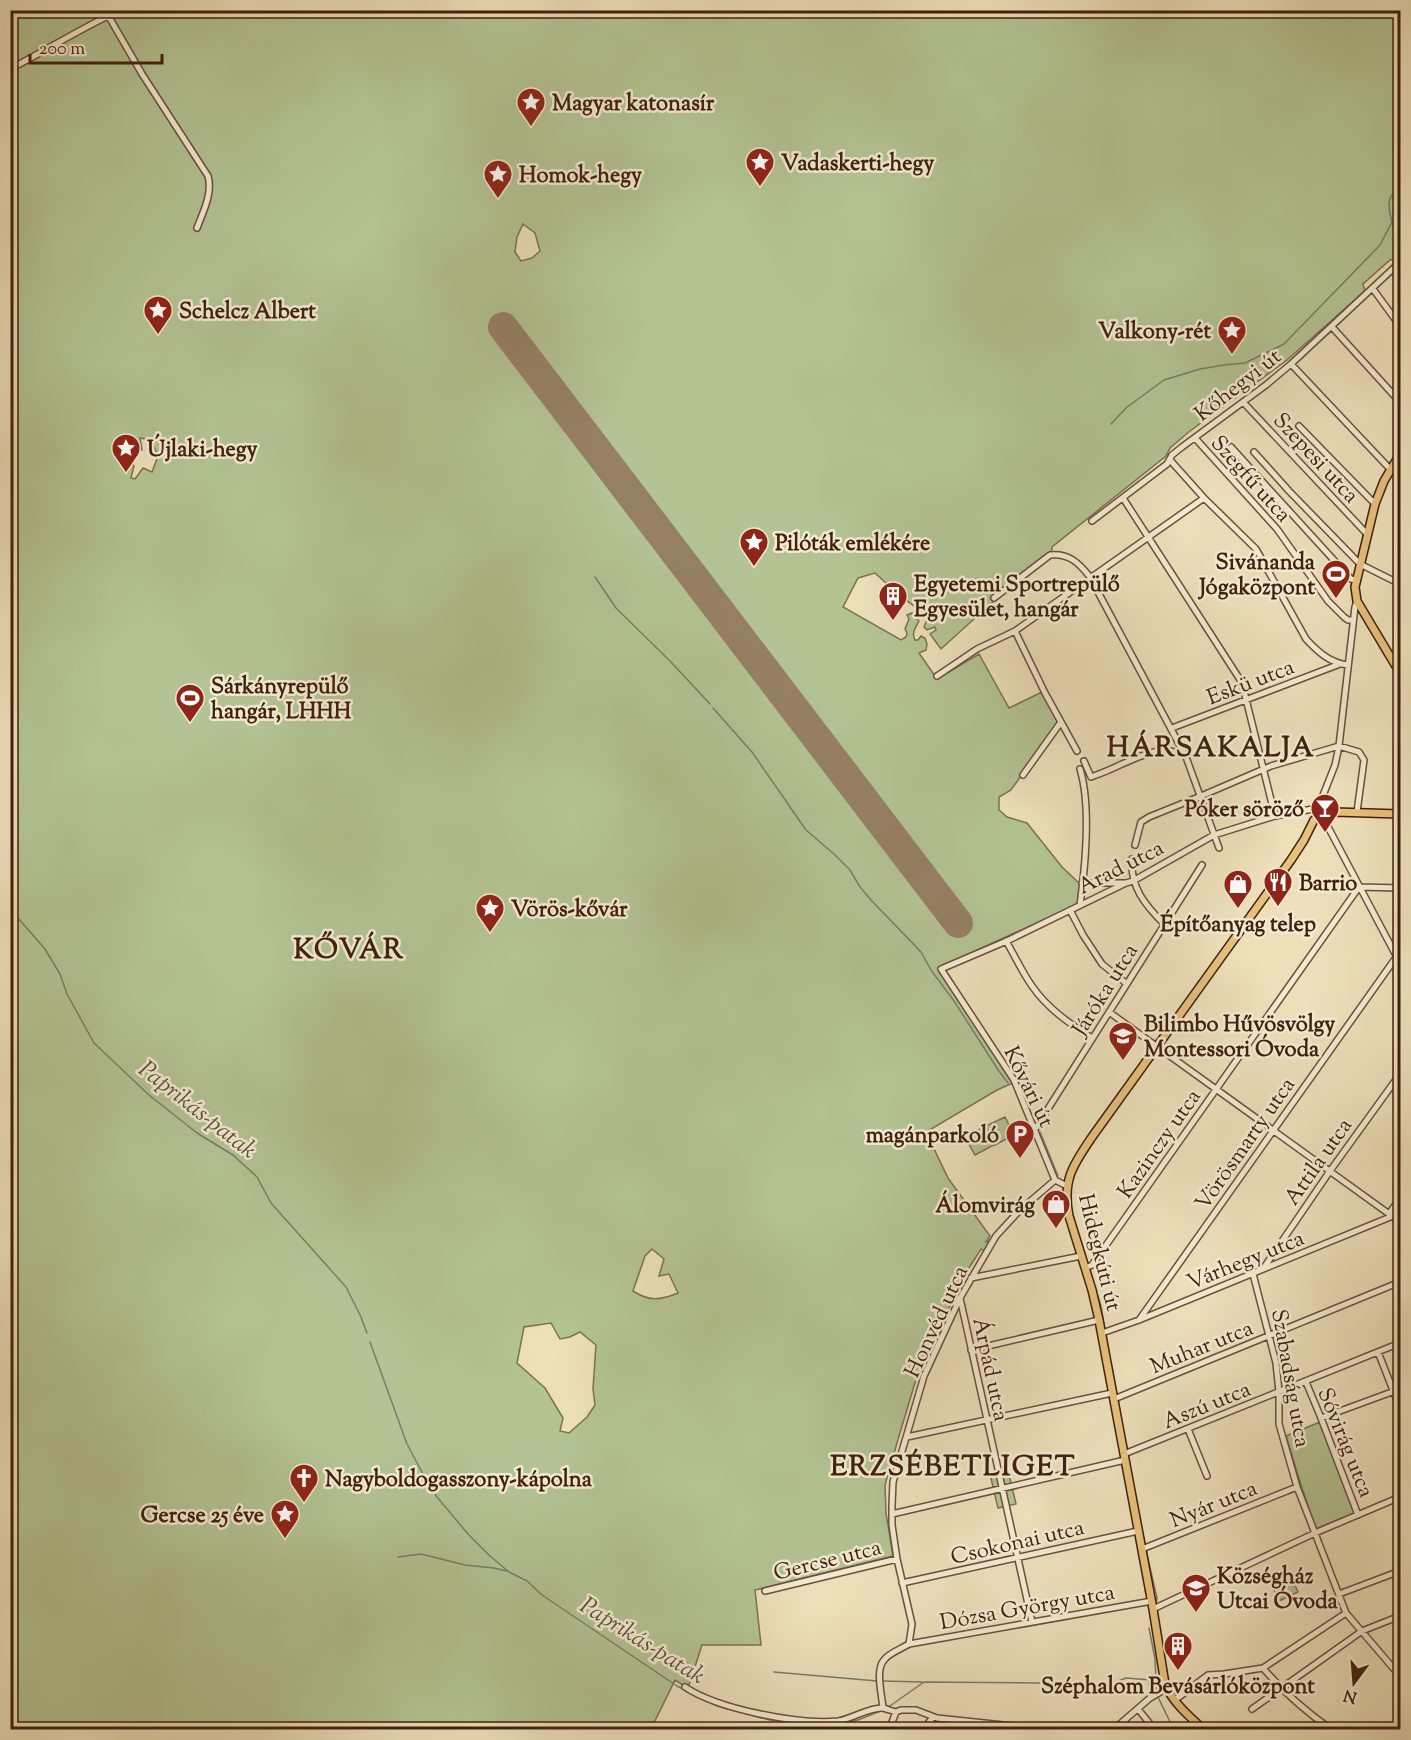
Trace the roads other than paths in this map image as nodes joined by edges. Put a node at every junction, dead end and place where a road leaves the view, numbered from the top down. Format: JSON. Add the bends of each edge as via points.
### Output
{"nodes":[{"id":1,"x":106,"y":13,"type":"edge"},
{"id":2,"x":10,"y":69,"type":"edge"},
{"id":3,"x":197,"y":228,"type":"dead end"},
{"id":4,"x":1397,"y":265,"type":"dead end"},
{"id":5,"x":1373,"y":289,"type":"junction"},
{"id":6,"x":1401,"y":326,"type":"edge"},
{"id":7,"x":1332,"y":327,"type":"junction"},
{"id":8,"x":1291,"y":364,"type":"junction"},
{"id":9,"x":1243,"y":402,"type":"junction"},
{"id":10,"x":1401,"y":402,"type":"edge"},
{"id":11,"x":1299,"y":426,"type":"dead end"},
{"id":12,"x":1194,"y":438,"type":"junction"},
{"id":13,"x":1232,"y":447,"type":"dead end"},
{"id":14,"x":1254,"y":452,"type":"dead end"},
{"id":15,"x":1401,"y":454,"type":"edge"},
{"id":16,"x":1170,"y":460,"type":"junction"},
{"id":17,"x":1390,"y":469,"type":"junction"},
{"id":18,"x":1123,"y":498,"type":"junction"},
{"id":19,"x":1204,"y":498,"type":"junction"},
{"id":20,"x":1375,"y":504,"type":"junction"},
{"id":21,"x":1092,"y":521,"type":"dead end"},
{"id":22,"x":1367,"y":534,"type":"junction"},
{"id":23,"x":1148,"y":538,"type":"junction"},
{"id":24,"x":1360,"y":564,"type":"junction"},
{"id":25,"x":1090,"y":577,"type":"junction"},
{"id":26,"x":1356,"y":580,"type":"junction"},
{"id":27,"x":1401,"y":584,"type":"edge"},
{"id":28,"x":994,"y":598,"type":"dead end"},
{"id":29,"x":1357,"y":601,"type":"junction"},
{"id":30,"x":1353,"y":620,"type":"junction"},
{"id":31,"x":1015,"y":631,"type":"junction"},
{"id":32,"x":1340,"y":664,"type":"junction"},
{"id":33,"x":1348,"y":665,"type":"junction"},
{"id":34,"x":1401,"y":673,"type":"edge"},
{"id":35,"x":937,"y":676,"type":"dead end"},
{"id":36,"x":1246,"y":700,"type":"junction"},
{"id":37,"x":1061,"y":722,"type":"junction"},
{"id":38,"x":1172,"y":728,"type":"junction"},
{"id":39,"x":1339,"y":746,"type":"junction"},
{"id":40,"x":1077,"y":751,"type":"dead end"},
{"id":41,"x":1186,"y":757,"type":"junction"},
{"id":42,"x":1084,"y":761,"type":"dead end"},
{"id":43,"x":1080,"y":769,"type":"dead end"},
{"id":44,"x":1263,"y":769,"type":"junction"},
{"id":45,"x":1023,"y":776,"type":"dead end"},
{"id":46,"x":1201,"y":796,"type":"junction"},
{"id":47,"x":1319,"y":812,"type":"junction"},
{"id":48,"x":1358,"y":812,"type":"junction"},
{"id":49,"x":1401,"y":814,"type":"edge"},
{"id":50,"x":1275,"y":816,"type":"junction"},
{"id":51,"x":1214,"y":835,"type":"junction"},
{"id":52,"x":1135,"y":845,"type":"dead end"},
{"id":53,"x":1219,"y":848,"type":"dead end"},
{"id":54,"x":1132,"y":859,"type":"dead end"},
{"id":55,"x":1202,"y":865,"type":"dead end"},
{"id":56,"x":1133,"y":881,"type":"junction"},
{"id":57,"x":1082,"y":883,"type":"junction"},
{"id":58,"x":1126,"y":883,"type":"junction"},
{"id":59,"x":1359,"y":887,"type":"junction"},
{"id":60,"x":1401,"y":888,"type":"edge"},
{"id":61,"x":1080,"y":905,"type":"junction"},
{"id":62,"x":1070,"y":910,"type":"junction"},
{"id":63,"x":1164,"y":924,"type":"junction"},
{"id":64,"x":1006,"y":941,"type":"junction"},
{"id":65,"x":1399,"y":956,"type":"edge"},
{"id":66,"x":1401,"y":963,"type":"edge"},
{"id":67,"x":941,"y":969,"type":"joint"},
{"id":68,"x":1127,"y":984,"type":"junction"},
{"id":69,"x":1109,"y":1012,"type":"junction"},
{"id":70,"x":1092,"y":1038,"type":"junction"},
{"id":71,"x":1157,"y":1047,"type":"junction"},
{"id":72,"x":1401,"y":1074,"type":"edge"},
{"id":73,"x":1216,"y":1090,"type":"junction"},
{"id":74,"x":1034,"y":1131,"type":"junction"},
{"id":75,"x":1273,"y":1131,"type":"junction"},
{"id":76,"x":1330,"y":1171,"type":"junction"},
{"id":77,"x":1055,"y":1180,"type":"junction"},
{"id":78,"x":1067,"y":1186,"type":"junction"},
{"id":79,"x":1401,"y":1198,"type":"edge"},
{"id":80,"x":1394,"y":1215,"type":"edge"},
{"id":81,"x":1401,"y":1230,"type":"edge"},
{"id":82,"x":1081,"y":1256,"type":"junction"},
{"id":83,"x":1087,"y":1267,"type":"junction"},
{"id":84,"x":1263,"y":1269,"type":"junction"},
{"id":85,"x":1253,"y":1274,"type":"junction"},
{"id":86,"x":972,"y":1278,"type":"junction"},
{"id":87,"x":1401,"y":1282,"type":"edge"},
{"id":88,"x":960,"y":1298,"type":"junction"},
{"id":89,"x":1099,"y":1320,"type":"junction"},
{"id":90,"x":1139,"y":1320,"type":"junction"},
{"id":91,"x":1104,"y":1332,"type":"junction"},
{"id":92,"x":1270,"y":1336,"type":"junction"},
{"id":93,"x":1401,"y":1343,"type":"edge"},
{"id":94,"x":971,"y":1350,"type":"junction"},
{"id":95,"x":1378,"y":1352,"type":"junction"},
{"id":96,"x":1306,"y":1382,"type":"junction"},
{"id":97,"x":1401,"y":1389,"type":"edge"},
{"id":98,"x":1394,"y":1391,"type":"junction"},
{"id":99,"x":1279,"y":1392,"type":"junction"},
{"id":100,"x":1115,"y":1397,"type":"junction"},
{"id":101,"x":1401,"y":1408,"type":"edge"},
{"id":102,"x":986,"y":1419,"type":"junction"},
{"id":103,"x":1322,"y":1419,"type":"junction"},
{"id":104,"x":1188,"y":1429,"type":"junction"},
{"id":105,"x":907,"y":1437,"type":"junction"},
{"id":106,"x":1126,"y":1455,"type":"junction"},
{"id":107,"x":1207,"y":1476,"type":"dead end"},
{"id":108,"x":1298,"y":1487,"type":"junction"},
{"id":109,"x":1002,"y":1488,"type":"junction"},
{"id":110,"x":1401,"y":1497,"type":"edge"},
{"id":111,"x":891,"y":1514,"type":"junction"},
{"id":112,"x":1358,"y":1515,"type":"junction"},
{"id":113,"x":1138,"y":1531,"type":"junction"},
{"id":114,"x":1315,"y":1533,"type":"junction"},
{"id":115,"x":1144,"y":1549,"type":"junction"},
{"id":116,"x":897,"y":1559,"type":"junction"},
{"id":117,"x":1017,"y":1559,"type":"junction"},
{"id":118,"x":1401,"y":1571,"type":"edge"},
{"id":119,"x":902,"y":1583,"type":"junction"},
{"id":120,"x":765,"y":1591,"type":"dead end"},
{"id":121,"x":1339,"y":1594,"type":"junction"},
{"id":122,"x":1152,"y":1605,"type":"junction"},
{"id":123,"x":1346,"y":1613,"type":"junction"},
{"id":124,"x":1401,"y":1616,"type":"edge"},
{"id":125,"x":1032,"y":1622,"type":"junction"},
{"id":126,"x":1362,"y":1631,"type":"junction"},
{"id":127,"x":909,"y":1644,"type":"junction"},
{"id":128,"x":1263,"y":1668,"type":"junction"},
{"id":129,"x":1401,"y":1676,"type":"edge"},
{"id":130,"x":685,"y":1687,"type":"dead end"},
{"id":131,"x":1167,"y":1688,"type":"junction"},
{"id":132,"x":1280,"y":1688,"type":"junction"},
{"id":133,"x":1175,"y":1700,"type":"junction"},
{"id":134,"x":885,"y":1709,"type":"junction"},
{"id":135,"x":1138,"y":1709,"type":"junction"},
{"id":136,"x":1252,"y":1709,"type":"dead end"},
{"id":137,"x":896,"y":1712,"type":"junction"},
{"id":138,"x":933,"y":1717,"type":"junction"},
{"id":139,"x":889,"y":1730,"type":"edge"},
{"id":140,"x":923,"y":1730,"type":"edge"},
{"id":141,"x":1050,"y":1730,"type":"edge"},
{"id":142,"x":1109,"y":1730,"type":"edge"},
{"id":143,"x":1155,"y":1730,"type":"edge"},
{"id":144,"x":1204,"y":1730,"type":"edge"},
{"id":145,"x":1332,"y":1730,"type":"edge"}],
"edges":[{"from":1,"to":2,"type":"street"},
{"from":1,"to":3,"type":"street","via":[[208,176],[210,186]]},
{"from":4,"to":5,"type":"street","name":"Kőhegyi út"},
{"from":5,"to":6,"type":"street"},
{"from":5,"to":7,"type":"street","name":"Kőhegyi út"},
{"from":7,"to":8,"type":"street","name":"Kőhegyi út"},
{"from":7,"to":10,"type":"street"},
{"from":8,"to":9,"type":"street","name":"Kőhegyi út"},
{"from":8,"to":17,"type":"street"},
{"from":9,"to":12,"type":"street","name":"Kőhegyi út"},
{"from":9,"to":22,"type":"street","name":"Szepesi utca"},
{"from":11,"to":20,"type":"street"},
{"from":12,"to":16,"type":"street","name":"Kőhegyi út"},
{"from":12,"to":30,"type":"street","name":"Szegfű utca","via":[[1277,529],[1328,601],[1344,617]]},
{"from":13,"to":26,"type":"street"},
{"from":14,"to":24,"type":"street"},
{"from":15,"to":17,"type":"main road"},
{"from":16,"to":18,"type":"street","name":"Kőhegyi út"},
{"from":16,"to":19,"type":"street"},
{"from":17,"to":20,"type":"main road"},
{"from":18,"to":21,"type":"street","name":"Kőhegyi út"},
{"from":18,"to":23,"type":"street"},
{"from":19,"to":23,"type":"street"},
{"from":19,"to":32,"type":"street","via":[[1256,549],[1306,639],[1320,654]]},
{"from":20,"to":22,"type":"main road"},
{"from":22,"to":24,"type":"main road"},
{"from":23,"to":25,"type":"street"},
{"from":23,"to":36,"type":"street","via":[[1239,678]]},
{"from":24,"to":26,"type":"main road"},
{"from":24,"to":27,"type":"street"},
{"from":25,"to":28,"type":"street","via":[[1070,556],[1050,555]]},
{"from":25,"to":31,"type":"street"},
{"from":25,"to":38,"type":"street"},
{"from":26,"to":29,"type":"main road"},
{"from":29,"to":30,"type":"street"},
{"from":29,"to":34,"type":"main road"},
{"from":30,"to":33,"type":"street"},
{"from":31,"to":35,"type":"street","via":[[984,645]]},
{"from":31,"to":37,"type":"street"},
{"from":32,"to":33,"type":"street"},
{"from":32,"to":36,"type":"street","name":"Eskü utca"},
{"from":33,"to":39,"type":"street"},
{"from":36,"to":38,"type":"street","name":"Eskü utca"},
{"from":36,"to":44,"type":"street"},
{"from":37,"to":40,"type":"street"},
{"from":37,"to":45,"type":"street"},
{"from":38,"to":41,"type":"street"},
{"from":39,"to":44,"type":"street"},
{"from":39,"to":47,"type":"street"},
{"from":39,"to":48,"type":"street","via":[[1359,752],[1364,760]]},
{"from":41,"to":42,"type":"street","via":[[1161,750],[1146,753],[1091,777]]},
{"from":41,"to":46,"type":"street"},
{"from":43,"to":57,"type":"street","via":[[1086,831]]},
{"from":44,"to":46,"type":"street"},
{"from":44,"to":50,"type":"street"},
{"from":46,"to":51,"type":"street"},
{"from":46,"to":52,"type":"street","via":[[1142,822]]},
{"from":47,"to":48,"type":"main road"},
{"from":47,"to":50,"type":"street","name":"Arad utca"},
{"from":47,"to":59,"type":"street"},
{"from":47,"to":71,"type":"main road","name":"Hidegkúti út","via":[[1291,860]]},
{"from":48,"to":49,"type":"main road"},
{"from":50,"to":51,"type":"street","name":"Arad utca"},
{"from":51,"to":53,"type":"street"},
{"from":51,"to":56,"type":"street","name":"Arad utca"},
{"from":54,"to":56,"type":"street"},
{"from":55,"to":63,"type":"street","name":"Járóka utca"},
{"from":56,"to":58,"type":"street","name":"Arad utca"},
{"from":56,"to":63,"type":"street","via":[[1144,903]]},
{"from":57,"to":58,"type":"street"},
{"from":57,"to":61,"type":"street"},
{"from":58,"to":61,"type":"street","name":"Arad utca"},
{"from":59,"to":60,"type":"street"},
{"from":59,"to":65,"type":"street"},
{"from":59,"to":73,"type":"street","name":"Kazinczy utca"},
{"from":61,"to":62,"type":"street","name":"Arad utca"},
{"from":62,"to":64,"type":"street","name":"Arad utca"},
{"from":62,"to":68,"type":"street","via":[[1102,964]]},
{"from":63,"to":68,"type":"street","name":"Járóka utca"},
{"from":64,"to":67,"type":"street","name":"Arad utca"},
{"from":64,"to":70,"type":"street","via":[[1032,986],[1067,1022]]},
{"from":65,"to":66,"type":"street"},
{"from":65,"to":75,"type":"street","name":"Vörösmarty utca"},
{"from":67,"to":74,"type":"street","name":"Kővári út","via":[[1014,1080]]},
{"from":68,"to":69,"type":"street","name":"Járóka utca"},
{"from":69,"to":70,"type":"street","name":"Járóka utca"},
{"from":69,"to":71,"type":"street"},
{"from":70,"to":74,"type":"street","name":"Járóka utca"},
{"from":71,"to":73,"type":"street"},
{"from":71,"to":78,"type":"main road","name":"Hidegkúti út","via":[[1074,1164]]},
{"from":72,"to":76,"type":"street","name":"Attila utca"},
{"from":73,"to":75,"type":"street"},
{"from":73,"to":83,"type":"street","name":"Kazinczy utca","via":[[1092,1266]]},
{"from":74,"to":77,"type":"street","name":"Kővári út"},
{"from":75,"to":76,"type":"street"},
{"from":75,"to":90,"type":"street","name":"Vörösmarty utca"},
{"from":76,"to":80,"type":"street"},
{"from":76,"to":84,"type":"street","name":"Attila utca"},
{"from":77,"to":78,"type":"street"},
{"from":77,"to":86,"type":"street","name":"Honvéd utca","via":[[996,1236]]},
{"from":78,"to":82,"type":"main road","name":"Hidegkúti út","via":[[1069,1216]]},
{"from":79,"to":80,"type":"street"},
{"from":80,"to":81,"type":"street"},
{"from":80,"to":84,"type":"street","name":"Várhegy utca"},
{"from":82,"to":83,"type":"main road","name":"Hidegkúti út"},
{"from":82,"to":86,"type":"street"},
{"from":83,"to":89,"type":"main road","name":"Hidegkúti út"},
{"from":84,"to":85,"type":"street","name":"Várhegy utca"},
{"from":85,"to":90,"type":"street","name":"Várhegy utca"},
{"from":85,"to":92,"type":"street","name":"Szabadság utca"},
{"from":86,"to":88,"type":"street","name":"Honvéd utca"},
{"from":87,"to":92,"type":"street","name":"Muhar utca"},
{"from":88,"to":94,"type":"street","name":"Árpád utca"},
{"from":88,"to":105,"type":"street","name":"Honvéd utca","via":[[924,1376]]},
{"from":89,"to":91,"type":"main road","name":"Hidegkúti út"},
{"from":89,"to":94,"type":"street"},
{"from":90,"to":91,"type":"street","name":"Várhegy utca"},
{"from":91,"to":100,"type":"main road","name":"Hidegkúti út"},
{"from":92,"to":99,"type":"street","name":"Szabadság utca"},
{"from":92,"to":100,"type":"street","name":"Muhar utca"},
{"from":93,"to":95,"type":"street","name":"Aszú utca"},
{"from":94,"to":102,"type":"street","name":"Árpád utca"},
{"from":95,"to":96,"type":"street","name":"Aszú utca"},
{"from":95,"to":98,"type":"street"},
{"from":96,"to":99,"type":"street","name":"Aszú utca"},
{"from":96,"to":103,"type":"street","name":"Sóvirág utca"},
{"from":97,"to":98,"type":"street"},
{"from":98,"to":101,"type":"street"},
{"from":98,"to":103,"type":"street"},
{"from":99,"to":104,"type":"street","name":"Aszú utca"},
{"from":99,"to":108,"type":"street","name":"Szabadság utca","via":[[1279,1424]]},
{"from":100,"to":102,"type":"street","name":"Muhar utca"},
{"from":100,"to":106,"type":"main road","name":"Hidegkúti út"},
{"from":102,"to":105,"type":"street","name":"Muhar utca"},
{"from":102,"to":109,"type":"street","name":"Árpád utca"},
{"from":103,"to":112,"type":"street","name":"Sóvirág utca"},
{"from":104,"to":106,"type":"street","name":"Aszú utca"},
{"from":104,"to":107,"type":"street"},
{"from":105,"to":111,"type":"street","name":"Honvéd utca","via":[[893,1482]]},
{"from":106,"to":109,"type":"street","name":"Aszú utca"},
{"from":106,"to":113,"type":"main road","name":"Hidegkúti út"},
{"from":108,"to":114,"type":"street","name":"Szabadság utca"},
{"from":108,"to":115,"type":"street","name":"Nyár utca"},
{"from":109,"to":111,"type":"street","name":"Aszú utca"},
{"from":109,"to":117,"type":"street","name":"Árpád utca"},
{"from":110,"to":112,"type":"street","name":"Dózsa György utca"},
{"from":111,"to":116,"type":"street","name":"Honvéd utca"},
{"from":112,"to":114,"type":"street","name":"Dózsa György utca"},
{"from":113,"to":115,"type":"main road","name":"Hidegkúti út"},
{"from":113,"to":117,"type":"street","name":"Csokonai utca"},
{"from":114,"to":121,"type":"street","name":"Szabadság utca"},
{"from":114,"to":122,"type":"street","name":"Dózsa György utca"},
{"from":115,"to":122,"type":"main road","name":"Hidegkúti út"},
{"from":116,"to":119,"type":"street","name":"Honvéd utca"},
{"from":116,"to":120,"type":"street","name":"Gercse utca"},
{"from":117,"to":119,"type":"street","name":"Csokonai utca"},
{"from":117,"to":125,"type":"street","name":"Árpád utca"},
{"from":118,"to":121,"type":"street"},
{"from":119,"to":127,"type":"street","name":"Honvéd utca","via":[[912,1624]]},
{"from":121,"to":123,"type":"street","name":"Szabadság utca"},
{"from":122,"to":125,"type":"street","name":"Dózsa György utca"},
{"from":122,"to":131,"type":"main road","name":"Hidegkúti út"},
{"from":123,"to":126,"type":"street","name":"Szabadság utca"},
{"from":123,"to":128,"type":"street"},
{"from":124,"to":126,"type":"street"},
{"from":125,"to":127,"type":"street","name":"Dózsa György utca"},
{"from":126,"to":129,"type":"street","name":"Szabadság utca"},
{"from":126,"to":132,"type":"street"},
{"from":127,"to":134,"type":"street","via":[[885,1658],[880,1667]]},
{"from":128,"to":132,"type":"street"},
{"from":128,"to":133,"type":"street","via":[[1208,1675]]},
{"from":130,"to":134,"type":"street","via":[[723,1704],[782,1718],[829,1722]]},
{"from":131,"to":133,"type":"main road","name":"Hidegkúti út"},
{"from":131,"to":135,"type":"street"},
{"from":132,"to":136,"type":"street"},
{"from":132,"to":145,"type":"street"},
{"from":133,"to":144,"type":"main road","name":"Hidegkúti út"},
{"from":134,"to":137,"type":"street"},
{"from":135,"to":142,"type":"street"},
{"from":135,"to":143,"type":"street"},
{"from":137,"to":138,"type":"street","via":[[916,1710]]},
{"from":137,"to":139,"type":"street"},
{"from":138,"to":140,"type":"street"},
{"from":138,"to":141,"type":"street"}]}
